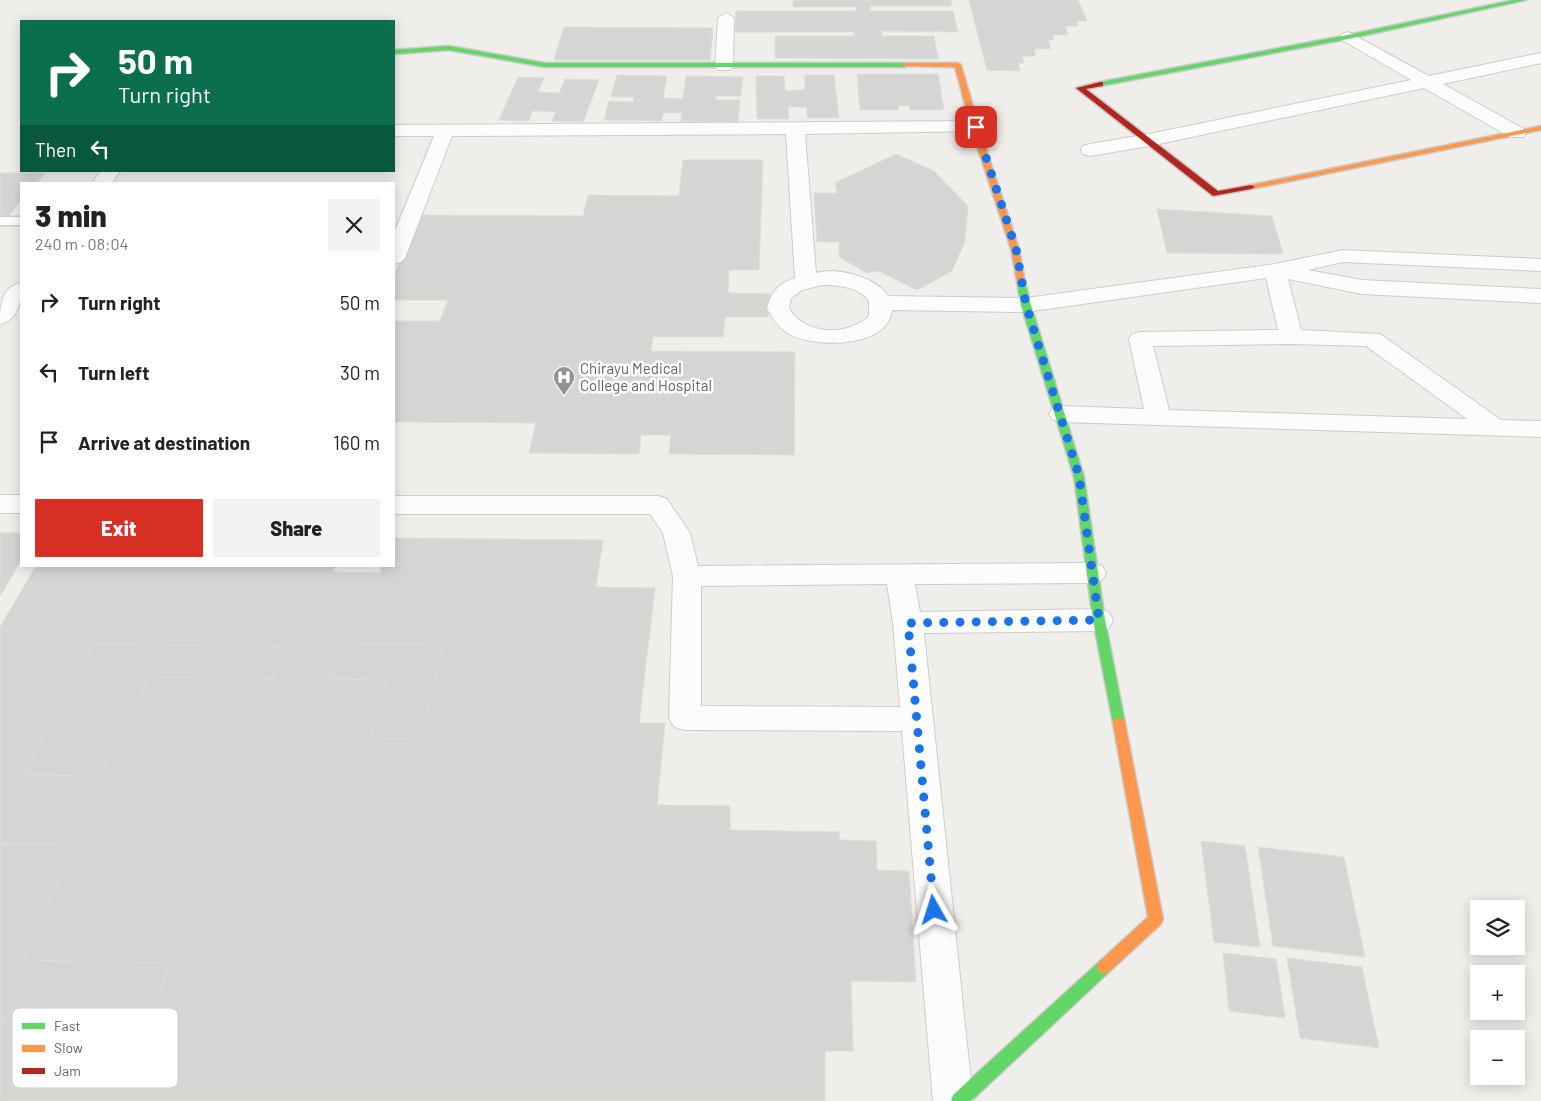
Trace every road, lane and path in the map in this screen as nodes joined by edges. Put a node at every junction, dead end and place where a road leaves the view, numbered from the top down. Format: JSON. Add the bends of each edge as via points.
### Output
{"nodes":[{"id":1,"x":1523,"y":0,"type":"edge"},
{"id":2,"x":726,"y":18,"type":"dead end"},
{"id":3,"x":1348,"y":36,"type":"junction"},
{"id":4,"x":395,"y":52,"type":"edge"},
{"id":5,"x":1541,"y":58,"type":"edge"},
{"id":6,"x":724,"y":66,"type":"junction"},
{"id":7,"x":1430,"y":82,"type":"junction"},
{"id":8,"x":976,"y":127,"type":"junction"},
{"id":9,"x":1541,"y":128,"type":"edge"},
{"id":10,"x":795,"y":130,"type":"junction"},
{"id":11,"x":395,"y":131,"type":"edge"},
{"id":12,"x":444,"y":131,"type":"junction"},
{"id":13,"x":1517,"y":133,"type":"junction"},
{"id":14,"x":1149,"y":140,"type":"junction"},
{"id":15,"x":1090,"y":150,"type":"dead end"},
{"id":16,"x":110,"y":172,"type":"edge"},
{"id":17,"x":103,"y":182,"type":"edge"},
{"id":18,"x":0,"y":221,"type":"edge"},
{"id":19,"x":20,"y":221,"type":"edge"},
{"id":20,"x":395,"y":255,"type":"edge"},
{"id":21,"x":1541,"y":265,"type":"edge"},
{"id":22,"x":1275,"y":270,"type":"junction"},
{"id":23,"x":806,"y":280,"type":"junction"},
{"id":24,"x":20,"y":290,"type":"edge"},
{"id":25,"x":1541,"y":296,"type":"edge"},
{"id":26,"x":880,"y":303,"type":"junction"},
{"id":27,"x":1026,"y":305,"type":"junction"},
{"id":28,"x":0,"y":317,"type":"edge"},
{"id":29,"x":1290,"y":337,"type":"junction"},
{"id":30,"x":1061,"y":414,"type":"junction"},
{"id":31,"x":1158,"y":416,"type":"junction"},
{"id":32,"x":1496,"y":428,"type":"junction"},
{"id":33,"x":1541,"y":429,"type":"edge"},
{"id":34,"x":0,"y":504,"type":"edge"},
{"id":35,"x":20,"y":504,"type":"edge"},
{"id":36,"x":395,"y":505,"type":"edge"},
{"id":37,"x":1092,"y":573,"type":"junction"},
{"id":38,"x":687,"y":576,"type":"junction"},
{"id":39,"x":899,"y":576,"type":"junction"},
{"id":40,"x":1099,"y":620,"type":"junction"},
{"id":41,"x":908,"y":623,"type":"junction"},
{"id":42,"x":916,"y":719,"type":"junction"},
{"id":43,"x":953,"y":1101,"type":"edge"},
{"id":44,"x":959,"y":1101,"type":"edge"}],
"edges":[{"from":1,"to":3,"type":"street"},
{"from":2,"to":6,"type":"street"},
{"from":3,"to":7,"type":"street"},
{"from":3,"to":14,"type":"street","via":[[1080,88]]},
{"from":4,"to":6,"type":"street","via":[[449,48],[545,65]]},
{"from":5,"to":7,"type":"street"},
{"from":6,"to":8,"type":"street","via":[[958,65]]},
{"from":7,"to":13,"type":"street"},
{"from":7,"to":14,"type":"street"},
{"from":8,"to":10,"type":"street"},
{"from":8,"to":27,"type":"street","via":[[1016,249]]},
{"from":9,"to":13,"type":"street"},
{"from":10,"to":12,"type":"street"},
{"from":10,"to":23,"type":"street"},
{"from":11,"to":12,"type":"street"},
{"from":12,"to":20,"type":"street"},
{"from":13,"to":14,"type":"street","via":[[1216,194]]},
{"from":14,"to":15,"type":"street"},
{"from":16,"to":17,"type":"street"},
{"from":18,"to":19,"type":"lane"},
{"from":21,"to":22,"type":"street","via":[[1343,256]]},
{"from":22,"to":25,"type":"street","via":[[1362,287]]},
{"from":22,"to":27,"type":"street"},
{"from":22,"to":29,"type":"street"},
{"from":23,"to":26,"type":"street","via":[[837,278],[852,282],[866,287]]},
{"from":23,"to":26,"type":"street","via":[[784,292],[778,301],[782,319],[804,333],[838,337],[867,329],[881,312]]},
{"from":24,"to":28,"type":"street"},
{"from":26,"to":27,"type":"street"},
{"from":27,"to":30,"type":"street"},
{"from":29,"to":31,"type":"street","via":[[1140,339]]},
{"from":29,"to":32,"type":"street","via":[[1372,339]]},
{"from":30,"to":31,"type":"street"},
{"from":30,"to":37,"type":"street","via":[[1079,476]]},
{"from":31,"to":32,"type":"street"},
{"from":32,"to":33,"type":"street"},
{"from":34,"to":35,"type":"street"},
{"from":36,"to":38,"type":"street","via":[[658,505],[676,533]]},
{"from":37,"to":39,"type":"street"},
{"from":37,"to":40,"type":"street"},
{"from":38,"to":39,"type":"street"},
{"from":38,"to":42,"type":"street","via":[[685,718]]},
{"from":39,"to":41,"type":"street"},
{"from":40,"to":41,"type":"street"},
{"from":40,"to":44,"type":"street","via":[[1156,919]]},
{"from":41,"to":42,"type":"street"},
{"from":42,"to":43,"type":"street"}]}
